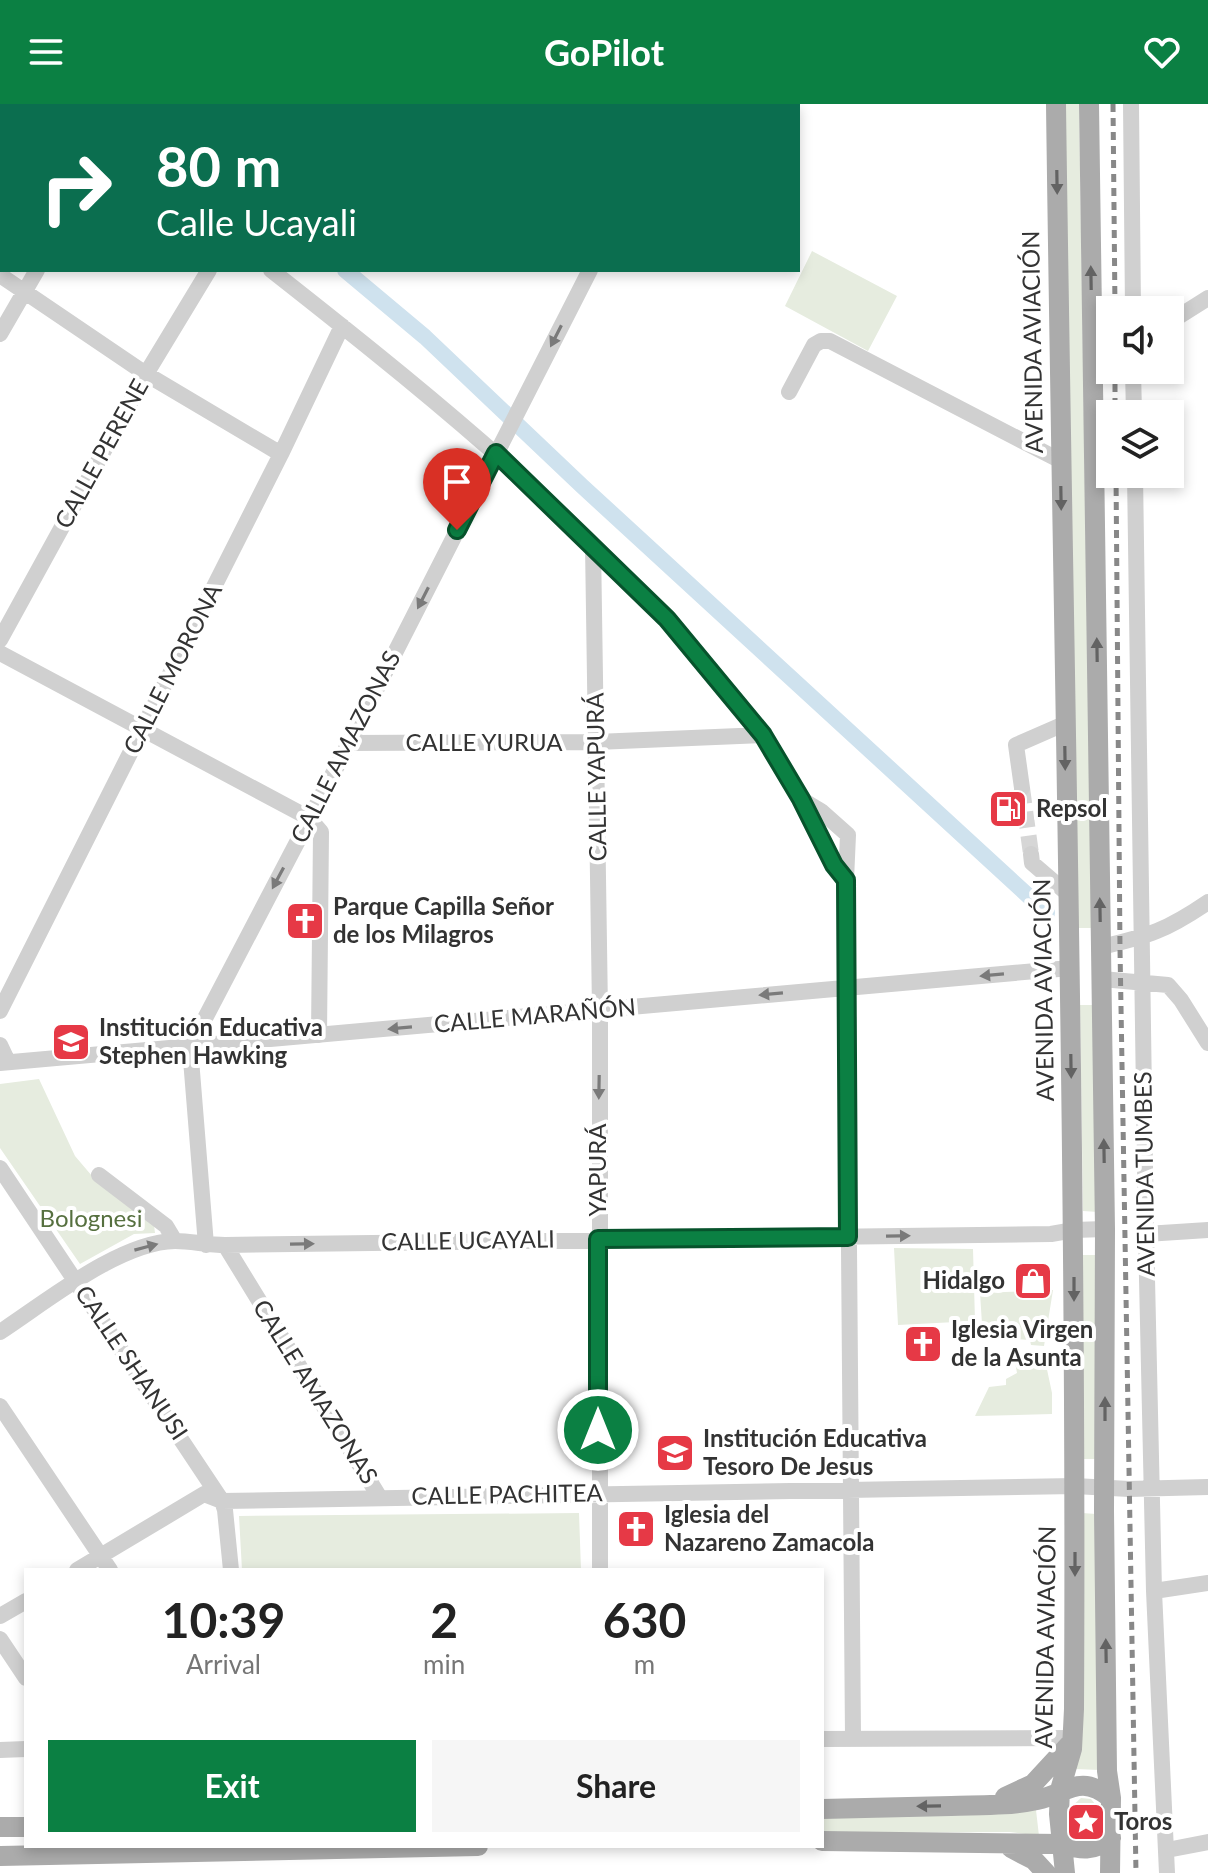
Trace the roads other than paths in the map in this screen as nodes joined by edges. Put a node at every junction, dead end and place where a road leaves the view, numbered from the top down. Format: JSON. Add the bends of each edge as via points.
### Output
{"nodes":[{"id":1,"x":1056,"y":104,"type":"edge"},
{"id":2,"x":1089,"y":104,"type":"edge"},
{"id":3,"x":1131,"y":104,"type":"edge"},
{"id":4,"x":36,"y":272,"type":"edge"},
{"id":5,"x":208,"y":272,"type":"edge"},
{"id":6,"x":274,"y":272,"type":"edge"},
{"id":7,"x":589,"y":272,"type":"edge"},
{"id":8,"x":0,"y":275,"type":"edge"},
{"id":9,"x":25,"y":291,"type":"junction"},
{"id":10,"x":1133,"y":296,"type":"edge"},
{"id":11,"x":1208,"y":298,"type":"edge"},
{"id":12,"x":1184,"y":313,"type":"edge"},
{"id":13,"x":342,"y":326,"type":"junction"},
{"id":14,"x":0,"y":334,"type":"edge"},
{"id":15,"x":146,"y":374,"type":"junction"},
{"id":16,"x":789,"y":392,"type":"dead end"},
{"id":17,"x":496,"y":453,"type":"junction"},
{"id":18,"x":281,"y":454,"type":"junction"},
{"id":19,"x":1061,"y":461,"type":"junction"},
{"id":20,"x":1135,"y":488,"type":"edge"},
{"id":21,"x":593,"y":545,"type":"junction"},
{"id":22,"x":0,"y":640,"type":"edge"},
{"id":23,"x":0,"y":653,"type":"edge"},
{"id":24,"x":1064,"y":724,"type":"junction"},
{"id":25,"x":143,"y":727,"type":"junction"},
{"id":26,"x":763,"y":735,"type":"junction"},
{"id":27,"x":596,"y":742,"type":"junction"},
{"id":28,"x":349,"y":743,"type":"junction"},
{"id":29,"x":1022,"y":788,"type":"tunnel mouth"},
{"id":30,"x":801,"y":799,"type":"junction"},
{"id":31,"x":309,"y":818,"type":"junction"},
{"id":32,"x":1031,"y":854,"type":"tunnel mouth"},
{"id":33,"x":846,"y":880,"type":"junction"},
{"id":34,"x":1068,"y":894,"type":"junction"},
{"id":35,"x":1208,"y":902,"type":"edge"},
{"id":36,"x":1144,"y":938,"type":"junction"},
{"id":37,"x":1101,"y":947,"type":"junction"},
{"id":38,"x":1070,"y":968,"type":"junction"},
{"id":39,"x":1102,"y":979,"type":"junction"},
{"id":40,"x":1143,"y":983,"type":"junction"},
{"id":41,"x":848,"y":987,"type":"junction"},
{"id":42,"x":600,"y":1010,"type":"junction"},
{"id":43,"x":0,"y":1011,"type":"edge"},
{"id":44,"x":319,"y":1035,"type":"junction"},
{"id":45,"x":1208,"y":1043,"type":"edge"},
{"id":46,"x":0,"y":1045,"type":"edge"},
{"id":47,"x":190,"y":1047,"type":"junction"},
{"id":48,"x":4,"y":1062,"type":"edge"},
{"id":49,"x":0,"y":1168,"type":"edge"},
{"id":50,"x":99,"y":1175,"type":"dead end"},
{"id":51,"x":1105,"y":1229,"type":"junction"},
{"id":52,"x":1074,"y":1230,"type":"junction"},
{"id":53,"x":1208,"y":1230,"type":"edge"},
{"id":54,"x":1146,"y":1234,"type":"junction"},
{"id":55,"x":848,"y":1237,"type":"junction"},
{"id":56,"x":598,"y":1239,"type":"junction"},
{"id":57,"x":175,"y":1241,"type":"junction"},
{"id":58,"x":206,"y":1245,"type":"junction"},
{"id":59,"x":225,"y":1245,"type":"junction"},
{"id":60,"x":77,"y":1282,"type":"junction"},
{"id":61,"x":0,"y":1332,"type":"edge"},
{"id":62,"x":0,"y":1406,"type":"edge"},
{"id":63,"x":1075,"y":1486,"type":"junction"},
{"id":64,"x":1105,"y":1487,"type":"junction"},
{"id":65,"x":1208,"y":1487,"type":"edge"},
{"id":66,"x":1152,"y":1489,"type":"junction"},
{"id":67,"x":850,"y":1491,"type":"junction"},
{"id":68,"x":598,"y":1493,"type":"junction"},
{"id":69,"x":380,"y":1498,"type":"junction"},
{"id":70,"x":222,"y":1501,"type":"junction"},
{"id":71,"x":105,"y":1563,"type":"edge"},
{"id":72,"x":85,"y":1568,"type":"edge"},
{"id":73,"x":231,"y":1568,"type":"edge"},
{"id":74,"x":600,"y":1568,"type":"edge"},
{"id":75,"x":1208,"y":1583,"type":"edge"},
{"id":76,"x":1154,"y":1591,"type":"junction"},
{"id":77,"x":24,"y":1602,"type":"edge"},
{"id":78,"x":0,"y":1616,"type":"edge"},
{"id":79,"x":0,"y":1639,"type":"edge"},
{"id":80,"x":24,"y":1675,"type":"edge"},
{"id":81,"x":853,"y":1738,"type":"junction"},
{"id":82,"x":1073,"y":1738,"type":"junction"},
{"id":83,"x":824,"y":1739,"type":"edge"},
{"id":84,"x":24,"y":1749,"type":"edge"},
{"id":85,"x":0,"y":1750,"type":"edge"},
{"id":86,"x":1060,"y":1790,"type":"junction"},
{"id":87,"x":1111,"y":1798,"type":"junction"},
{"id":88,"x":981,"y":1805,"type":"junction"},
{"id":89,"x":824,"y":1809,"type":"edge"},
{"id":90,"x":0,"y":1827,"type":"edge"},
{"id":91,"x":24,"y":1827,"type":"edge"},
{"id":92,"x":1111,"y":1838,"type":"junction"},
{"id":93,"x":824,"y":1841,"type":"edge"},
{"id":94,"x":1208,"y":1842,"type":"edge"},
{"id":95,"x":1061,"y":1844,"type":"junction"},
{"id":96,"x":1003,"y":1845,"type":"junction"},
{"id":97,"x":382,"y":1848,"type":"edge"},
{"id":98,"x":1167,"y":1850,"type":"junction"},
{"id":99,"x":0,"y":1856,"type":"edge"},
{"id":100,"x":1046,"y":1873,"type":"edge"},
{"id":101,"x":1065,"y":1873,"type":"edge"},
{"id":102,"x":1110,"y":1873,"type":"edge"},
{"id":103,"x":1167,"y":1873,"type":"edge"}],
"edges":[{"from":1,"to":19,"type":"main road","name":"AVENIDA AVIACIÓN","one_way":true},
{"from":37,"to":2,"type":"main road","one_way":true},
{"from":3,"to":10,"type":"street"},
{"from":4,"to":9,"type":"street"},
{"from":5,"to":15,"type":"street","name":"CALLE PERENE"},
{"from":6,"to":13,"type":"street"},
{"from":7,"to":17,"type":"street","name":"CALLE AMAZONAS","one_way":true},
{"from":8,"to":9,"type":"street"},
{"from":9,"to":14,"type":"street"},
{"from":9,"to":15,"type":"street"},
{"from":11,"to":12,"type":"street"},
{"from":13,"to":17,"type":"street"},
{"from":13,"to":18,"type":"street","name":"CALLE MORONA"},
{"from":15,"to":18,"type":"street"},
{"from":15,"to":22,"type":"street","name":"CALLE PERENE"},
{"from":16,"to":19,"type":"street","via":[[814,345],[830,341]]},
{"from":17,"to":21,"type":"street"},
{"from":17,"to":28,"type":"street","name":"CALLE AMAZONAS","one_way":true},
{"from":18,"to":25,"type":"street","name":"CALLE MORONA"},
{"from":19,"to":24,"type":"main road","name":"AVENIDA AVIACIÓN","one_way":true},
{"from":20,"to":36,"type":"street","name":"AVENIDA TUMBES"},
{"from":21,"to":26,"type":"street","via":[[667,619]]},
{"from":21,"to":27,"type":"street","name":"CALLE YAPURÁ"},
{"from":23,"to":25,"type":"street"},
{"from":24,"to":29,"type":"street","via":[[1016,745]]},
{"from":24,"to":34,"type":"main road","name":"AVENIDA AVIACIÓN","one_way":true},
{"from":25,"to":31,"type":"street"},
{"from":25,"to":43,"type":"street","name":"CALLE MORONA"},
{"from":26,"to":27,"type":"street","name":"CALLE YURUA"},
{"from":26,"to":30,"type":"street"},
{"from":27,"to":28,"type":"street","name":"CALLE YURUA"},
{"from":27,"to":42,"type":"street","name":"CALLE YAPURÁ"},
{"from":28,"to":31,"type":"street","name":"CALLE AMAZONAS"},
{"from":30,"to":33,"type":"street"},
{"from":30,"to":33,"type":"street","via":[[848,835]]},
{"from":31,"to":44,"type":"street","via":[[321,832]]},
{"from":31,"to":47,"type":"street","name":"CALLE AMAZONAS","one_way":true},
{"from":32,"to":34,"type":"street","via":[[1032,863]]},
{"from":33,"to":41,"type":"street"},
{"from":34,"to":38,"type":"main road","name":"AVENIDA AVIACIÓN"},
{"from":35,"to":36,"type":"street"},
{"from":36,"to":37,"type":"street"},
{"from":36,"to":40,"type":"street","name":"AVENIDA TUMBES"},
{"from":37,"to":39,"type":"main road"},
{"from":38,"to":41,"type":"street","name":"CALLE MARAÑÓN","one_way":true},
{"from":38,"to":52,"type":"main road","name":"AVENIDA AVIACIÓN","one_way":true},
{"from":39,"to":40,"type":"street"},
{"from":51,"to":39,"type":"main road","one_way":true},
{"from":40,"to":45,"type":"street","via":[[1168,985]]},
{"from":40,"to":54,"type":"street","name":"AVENIDA TUMBES"},
{"from":41,"to":42,"type":"street","name":"CALLE MARAÑÓN","one_way":true},
{"from":41,"to":55,"type":"street"},
{"from":42,"to":44,"type":"street","name":"CALLE MARAÑÓN","one_way":true},
{"from":42,"to":56,"type":"street","name":"YAPURÁ","one_way":true},
{"from":44,"to":47,"type":"street","name":"CALLE MARAÑÓN"},
{"from":46,"to":48,"type":"street"},
{"from":47,"to":48,"type":"street","name":"CALLE MARAÑÓN"},
{"from":47,"to":58,"type":"street"},
{"from":49,"to":60,"type":"street","name":"CALLE SHANUSI"},
{"from":50,"to":57,"type":"street","via":[[166,1226]]},
{"from":51,"to":52,"type":"street","name":"CALLE UCAYALI"},
{"from":64,"to":51,"type":"main road","one_way":true},
{"from":55,"to":52,"type":"street","name":"CALLE UCAYALI","one_way":true},
{"from":52,"to":63,"type":"main road","name":"AVENIDA AVIACIÓN","one_way":true},
{"from":53,"to":54,"type":"street"},
{"from":54,"to":66,"type":"street","name":"AVENIDA TUMBES"},
{"from":55,"to":56,"type":"street","name":"CALLE UCAYALI"},
{"from":55,"to":67,"type":"street"},
{"from":59,"to":56,"type":"street","name":"CALLE UCAYALI","one_way":true},
{"from":56,"to":68,"type":"street","name":"YAPURÁ"},
{"from":57,"to":58,"type":"street","name":"CALLE UCAYALI"},
{"from":60,"to":57,"type":"street","name":"CALLE UCAYALI","one_way":true,"via":[[119,1256]]},
{"from":58,"to":59,"type":"street","name":"CALLE UCAYALI"},
{"from":59,"to":69,"type":"street","name":"CALLE AMAZONAS"},
{"from":60,"to":61,"type":"street","name":"CALLE UCAYALI"},
{"from":60,"to":70,"type":"street","name":"CALLE SHANUSI"},
{"from":62,"to":71,"type":"street"},
{"from":63,"to":64,"type":"street","name":"CALLE PACHITEA"},
{"from":63,"to":67,"type":"street","name":"CALLE PACHITEA"},
{"from":63,"to":82,"type":"main road","name":"AVENIDA AVIACIÓN","one_way":true},
{"from":64,"to":66,"type":"street","name":"CALLE PACHITEA"},
{"from":87,"to":64,"type":"main road","one_way":true},
{"from":65,"to":66,"type":"street","name":"CALLE PACHITEA"},
{"from":66,"to":76,"type":"street","name":"AVENIDA TUMBES"},
{"from":67,"to":68,"type":"street","name":"CALLE PACHITEA"},
{"from":67,"to":81,"type":"street"},
{"from":68,"to":69,"type":"street","name":"CALLE PACHITEA"},
{"from":68,"to":74,"type":"street","name":"YAPURÁ"},
{"from":69,"to":70,"type":"street","name":"CALLE PACHITEA"},
{"from":70,"to":71,"type":"street","name":"CALLE PACHITEA","via":[[204,1494]]},
{"from":70,"to":73,"type":"street","name":"CALLE SHANUSI"},
{"from":71,"to":72,"type":"street","name":"CALLE PACHITEA"},
{"from":75,"to":76,"type":"street"},
{"from":76,"to":98,"type":"street","name":"AVENIDA TUMBES"},
{"from":77,"to":78,"type":"street"},
{"from":79,"to":80,"type":"street"},
{"from":81,"to":82,"type":"street"},
{"from":81,"to":83,"type":"street"},
{"from":82,"to":86,"type":"main road","name":"AVENIDA AVIACIÓN"},
{"from":82,"to":88,"type":"main road","via":[[1033,1784]]},
{"from":84,"to":85,"type":"street"},
{"from":86,"to":87,"type":"main road","via":[[1091,1786]]},
{"from":86,"to":88,"type":"main road","via":[[1039,1800]]},
{"from":86,"to":95,"type":"main road","name":"AVENIDA AVIACIÓN"},
{"from":87,"to":92,"type":"main road"},
{"from":88,"to":89,"type":"main road","one_way":true},
{"from":90,"to":91,"type":"main road"},
{"from":92,"to":95,"type":"main road","via":[[1087,1850]]},
{"from":92,"to":102,"type":"main road"},
{"from":93,"to":96,"type":"main road"},
{"from":94,"to":98,"type":"street"},
{"from":95,"to":96,"type":"main road"},
{"from":95,"to":101,"type":"main road","name":"AVENIDA AVIACIÓN"},
{"from":96,"to":100,"type":"main road","via":[[1034,1860]]},
{"from":97,"to":99,"type":"main road"},
{"from":98,"to":103,"type":"street","name":"AVENIDA TUMBES"}]}
